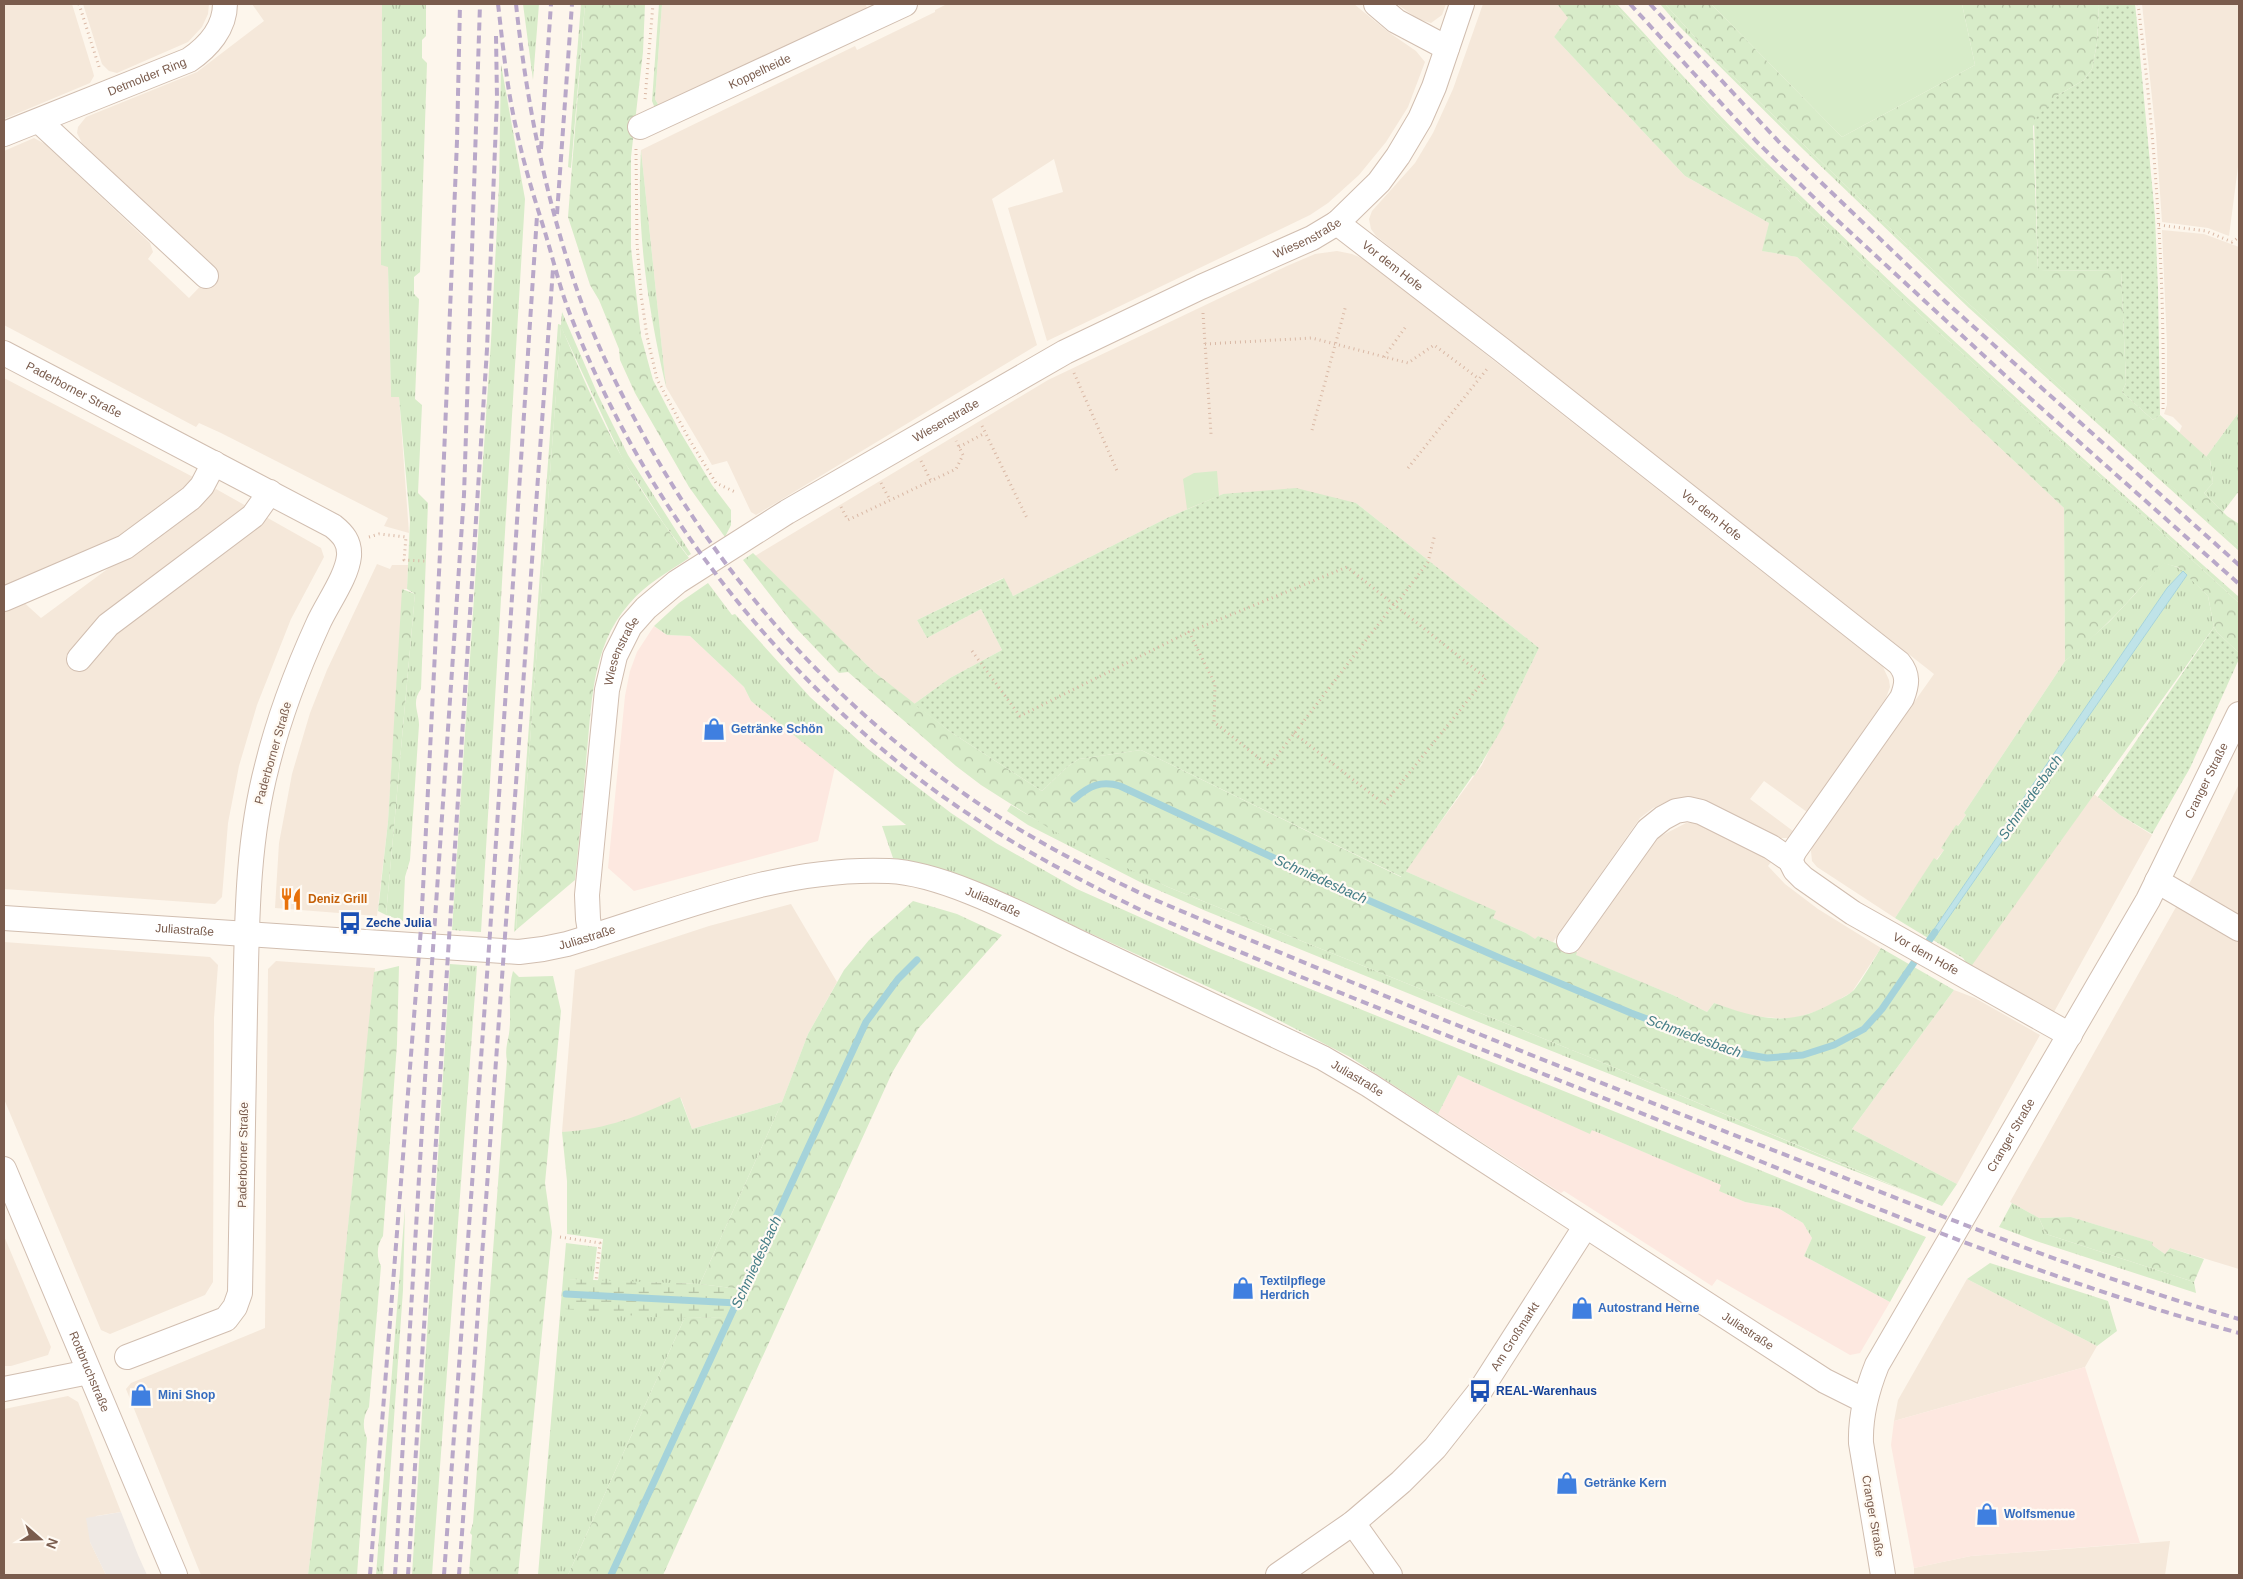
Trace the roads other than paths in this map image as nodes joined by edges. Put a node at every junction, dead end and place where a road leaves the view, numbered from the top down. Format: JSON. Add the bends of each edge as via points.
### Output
{"nodes":[{"id":1,"x":225,"y":4,"type":"edge"},
{"id":2,"x":905,"y":4,"type":"edge"},
{"id":3,"x":1376,"y":4,"type":"edge"},
{"id":4,"x":1462,"y":4,"type":"edge"},
{"id":5,"x":879,"y":9,"type":"edge"},
{"id":6,"x":1447,"y":48,"type":"junction"},
{"id":7,"x":39,"y":121,"type":"junction"},
{"id":8,"x":640,"y":127,"type":"road end"},
{"id":9,"x":4,"y":134,"type":"edge"},
{"id":10,"x":1337,"y":224,"type":"junction"},
{"id":11,"x":206,"y":276,"type":"dead end"},
{"id":12,"x":4,"y":353,"type":"edge"},
{"id":13,"x":214,"y":463,"type":"junction"},
{"id":14,"x":270,"y":492,"type":"junction"},
{"id":15,"x":4,"y":599,"type":"edge"},
{"id":16,"x":79,"y":659,"type":"dead end"},
{"id":17,"x":2239,"y":714,"type":"edge"},
{"id":18,"x":1790,"y":860,"type":"junction"},
{"id":19,"x":2157,"y":881,"type":"junction"},
{"id":20,"x":4,"y":918,"type":"edge"},
{"id":21,"x":2239,"y":929,"type":"edge"},
{"id":22,"x":246,"y":933,"type":"junction"},
{"id":23,"x":591,"y":937,"type":"junction"},
{"id":24,"x":1569,"y":941,"type":"dead end"},
{"id":25,"x":2070,"y":1035,"type":"junction"},
{"id":26,"x":4,"y":1169,"type":"edge"},
{"id":27,"x":1586,"y":1227,"type":"junction"},
{"id":28,"x":127,"y":1357,"type":"dead end"},
{"id":29,"x":89,"y":1372,"type":"junction"},
{"id":30,"x":4,"y":1389,"type":"edge"},
{"id":31,"x":1865,"y":1401,"type":"junction"},
{"id":32,"x":1353,"y":1523,"type":"junction"},
{"id":33,"x":174,"y":1575,"type":"edge"},
{"id":34,"x":1278,"y":1575,"type":"edge"},
{"id":35,"x":1390,"y":1575,"type":"edge"},
{"id":36,"x":1883,"y":1575,"type":"edge"}],
"edges":[{"from":1,"to":7,"type":"street","name":"Detmolder Ring","via":[[218,31],[204,50],[189,60]]},
{"from":2,"to":5,"type":"street","name":"Koppelheide"},
{"from":3,"to":6,"type":"street","via":[[1396,21]]},
{"from":4,"to":6,"type":"street","name":"Wiesenstraße"},
{"from":5,"to":8,"type":"street","name":"Koppelheide"},
{"from":6,"to":10,"type":"street","name":"Wiesenstraße","via":[[1424,111],[1398,156],[1379,182]]},
{"from":7,"to":9,"type":"street","name":"Detmolder Ring"},
{"from":7,"to":11,"type":"street"},
{"from":10,"to":18,"type":"street","name":"Vor dem Hofe","via":[[1502,350],[1904,668],[1907,682],[1902,698]]},
{"from":10,"to":23,"type":"street","name":"Wiesenstraße","via":[[1065,352],[787,512],[677,582],[646,608],[630,626],[614,656],[607,690],[588,895]]},
{"from":12,"to":13,"type":"street","name":"Paderborner Straße"},
{"from":13,"to":14,"type":"street","name":"Paderborner Straße"},
{"from":13,"to":15,"type":"street","via":[[202,486],[191,498],[125,548]]},
{"from":14,"to":16,"type":"street","via":[[254,516],[108,625]]},
{"from":14,"to":22,"type":"street","name":"Paderborner Straße","via":[[343,534],[349,557],[298,670],[266,767],[251,854]]},
{"from":17,"to":19,"type":"street","name":"Cranger Straße"},
{"from":18,"to":24,"type":"street","name":"Vor dem Hofe","via":[[1701,812],[1676,811],[1648,830]]},
{"from":18,"to":25,"type":"street","name":"Vor dem Hofe","via":[[1803,878],[1853,912]]},
{"from":19,"to":21,"type":"street"},
{"from":19,"to":25,"type":"street","name":"Cranger Straße"},
{"from":20,"to":22,"type":"street","name":"Juliastraße"},
{"from":22,"to":23,"type":"street","name":"Juliastraße","via":[[519,952]]},
{"from":22,"to":28,"type":"street","name":"Paderborner Straße","via":[[240,1293],[226,1319]]},
{"from":23,"to":27,"type":"street","name":"Juliastraße","via":[[722,895],[808,874],[890,871],[924,877],[956,887],[1034,921],[1323,1058],[1369,1084]]},
{"from":25,"to":31,"type":"street","name":"Cranger Straße","via":[[1884,1349]]},
{"from":26,"to":29,"type":"street","name":"Rottbruchstraße"},
{"from":27,"to":31,"type":"street","name":"Juliastraße","via":[[1824,1381]]},
{"from":27,"to":32,"type":"street","name":"Am Großmarkt","via":[[1480,1391],[1435,1448]]},
{"from":29,"to":30,"type":"street"},
{"from":29,"to":33,"type":"street","name":"Rottbruchstraße"},
{"from":31,"to":36,"type":"street","name":"Cranger Straße","via":[[1860,1443]]},
{"from":32,"to":34,"type":"street","name":"Am Großmarkt"},
{"from":32,"to":35,"type":"street"}]}
